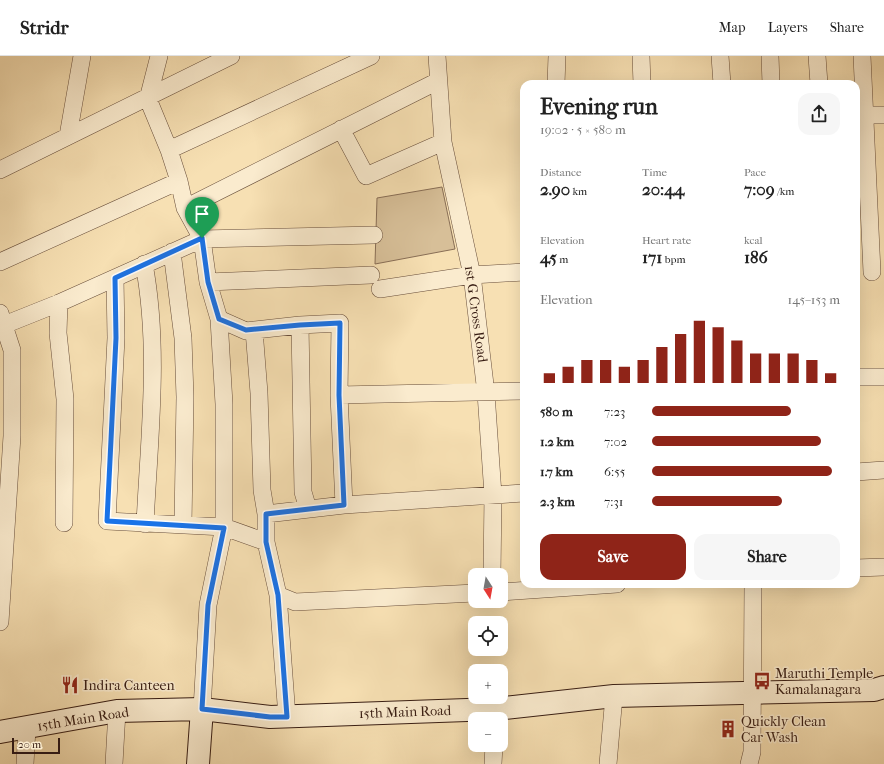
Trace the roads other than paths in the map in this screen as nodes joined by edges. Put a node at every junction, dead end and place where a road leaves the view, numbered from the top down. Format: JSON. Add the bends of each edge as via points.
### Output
{"nodes":[{"id":1,"x":82,"y":56,"type":"edge"},
{"id":2,"x":159,"y":56,"type":"edge"},
{"id":3,"x":232,"y":56,"type":"edge"},
{"id":4,"x":371,"y":56,"type":"edge"},
{"id":5,"x":437,"y":56,"type":"edge"},
{"id":6,"x":557,"y":56,"type":"edge"},
{"id":7,"x":641,"y":56,"type":"edge"},
{"id":8,"x":720,"y":56,"type":"edge"},
{"id":9,"x":770,"y":56,"type":"edge"},
{"id":10,"x":817,"y":56,"type":"edge"},
{"id":11,"x":862,"y":56,"type":"edge"},
{"id":12,"x":556,"y":80,"type":"edge"},
{"id":13,"x":642,"y":80,"type":"edge"},
{"id":14,"x":722,"y":80,"type":"edge"},
{"id":15,"x":771,"y":80,"type":"edge"},
{"id":16,"x":819,"y":80,"type":"edge"},
{"id":17,"x":438,"y":81,"type":"junction"},
{"id":18,"x":148,"y":99,"type":"junction"},
{"id":19,"x":865,"y":115,"type":"junction"},
{"id":20,"x":884,"y":115,"type":"edge"},
{"id":21,"x":341,"y":129,"type":"junction"},
{"id":22,"x":68,"y":136,"type":"junction"},
{"id":23,"x":443,"y":142,"type":"junction"},
{"id":24,"x":169,"y":150,"type":"junction"},
{"id":25,"x":0,"y":170,"type":"edge"},
{"id":26,"x":179,"y":181,"type":"junction"},
{"id":27,"x":876,"y":199,"type":"edge"},
{"id":28,"x":185,"y":208,"type":"junction"},
{"id":29,"x":374,"y":236,"type":"dead end"},
{"id":30,"x":202,"y":238,"type":"junction"},
{"id":31,"x":172,"y":252,"type":"junction"},
{"id":32,"x":0,"y":262,"type":"edge"},
{"id":33,"x":144,"y":264,"type":"junction"},
{"id":34,"x":520,"y":272,"type":"edge"},
{"id":35,"x":872,"y":272,"type":"dead end"},
{"id":36,"x":472,"y":275,"type":"junction"},
{"id":37,"x":115,"y":278,"type":"junction"},
{"id":38,"x":208,"y":282,"type":"junction"},
{"id":39,"x":59,"y":303,"type":"junction"},
{"id":40,"x":2,"y":319,"type":"edge"},
{"id":41,"x":219,"y":319,"type":"junction"},
{"id":42,"x":300,"y":325,"type":"junction"},
{"id":43,"x":254,"y":330,"type":"junction"},
{"id":44,"x":6,"y":351,"type":"edge"},
{"id":45,"x":860,"y":377,"type":"edge"},
{"id":46,"x":884,"y":377,"type":"edge"},
{"id":47,"x":520,"y":391,"type":"edge"},
{"id":48,"x":486,"y":393,"type":"junction"},
{"id":49,"x":339,"y":395,"type":"junction"},
{"id":50,"x":884,"y":470,"type":"edge"},
{"id":51,"x":860,"y":472,"type":"edge"},
{"id":52,"x":520,"y":494,"type":"edge"},
{"id":53,"x":493,"y":495,"type":"junction"},
{"id":54,"x":344,"y":505,"type":"junction"},
{"id":55,"x":308,"y":510,"type":"junction"},
{"id":56,"x":266,"y":514,"type":"junction"},
{"id":57,"x":64,"y":522,"type":"dead end"},
{"id":58,"x":145,"y":524,"type":"junction"},
{"id":59,"x":183,"y":525,"type":"junction"},
{"id":60,"x":224,"y":528,"type":"junction"},
{"id":61,"x":266,"y":542,"type":"junction"},
{"id":62,"x":884,"y":566,"type":"edge"},
{"id":63,"x":492,"y":568,"type":"edge"},
{"id":64,"x":860,"y":568,"type":"edge"},
{"id":65,"x":559,"y":588,"type":"edge"},
{"id":66,"x":753,"y":588,"type":"edge"},
{"id":67,"x":508,"y":592,"type":"edge"},
{"id":68,"x":468,"y":593,"type":"edge"},
{"id":69,"x":278,"y":595,"type":"junction"},
{"id":70,"x":0,"y":622,"type":"edge"},
{"id":71,"x":884,"y":687,"type":"edge"},
{"id":72,"x":753,"y":693,"type":"junction"},
{"id":73,"x":614,"y":696,"type":"junction"},
{"id":74,"x":202,"y":709,"type":"junction"},
{"id":75,"x":117,"y":711,"type":"junction"},
{"id":76,"x":508,"y":712,"type":"edge"},
{"id":77,"x":468,"y":714,"type":"edge"},
{"id":78,"x":287,"y":717,"type":"junction"},
{"id":79,"x":27,"y":728,"type":"junction"},
{"id":80,"x":0,"y":732,"type":"edge"},
{"id":81,"x":494,"y":752,"type":"edge"},
{"id":82,"x":25,"y":764,"type":"edge"},
{"id":83,"x":114,"y":764,"type":"edge"},
{"id":84,"x":198,"y":764,"type":"edge"},
{"id":85,"x":493,"y":764,"type":"edge"},
{"id":86,"x":608,"y":764,"type":"edge"},
{"id":87,"x":749,"y":764,"type":"edge"}],
"edges":[{"from":1,"to":22,"type":"street"},
{"from":2,"to":18,"type":"street"},
{"from":3,"to":18,"type":"street"},
{"from":4,"to":24,"type":"street"},
{"from":5,"to":17,"type":"street","name":"1st G Cross Road"},
{"from":6,"to":12,"type":"street"},
{"from":7,"to":13,"type":"street"},
{"from":8,"to":14,"type":"street"},
{"from":9,"to":15,"type":"street"},
{"from":10,"to":16,"type":"street"},
{"from":11,"to":19,"type":"street"},
{"from":17,"to":21,"type":"street"},
{"from":17,"to":23,"type":"street","name":"1st G Cross Road"},
{"from":18,"to":22,"type":"street"},
{"from":18,"to":24,"type":"street"},
{"from":19,"to":20,"type":"street"},
{"from":19,"to":27,"type":"street"},
{"from":21,"to":23,"type":"street","via":[[366,176]]},
{"from":21,"to":28,"type":"street"},
{"from":22,"to":25,"type":"street"},
{"from":23,"to":36,"type":"street","name":"1st G Cross Road"},
{"from":24,"to":26,"type":"street"},
{"from":26,"to":28,"type":"street"},
{"from":26,"to":32,"type":"street"},
{"from":27,"to":35,"type":"street"},
{"from":28,"to":30,"type":"street"},
{"from":29,"to":30,"type":"street"},
{"from":30,"to":31,"type":"street"},
{"from":30,"to":38,"type":"street"},
{"from":31,"to":33,"type":"street"},
{"from":31,"to":59,"type":"street","via":[[183,338]]},
{"from":33,"to":37,"type":"street"},
{"from":33,"to":58,"type":"street","via":[[152,341]]},
{"from":34,"to":36,"type":"street"},
{"from":36,"to":38,"type":"street","via":[[375,282]]},
{"from":36,"to":48,"type":"street","name":"1st G Cross Road"},
{"from":37,"to":39,"type":"street"},
{"from":37,"to":58,"type":"street","via":[[116,338],[107,521]]},
{"from":38,"to":41,"type":"street"},
{"from":39,"to":40,"type":"street"},
{"from":39,"to":57,"type":"street","via":[[58,333],[66,399]]},
{"from":40,"to":44,"type":"street"},
{"from":41,"to":43,"type":"street","via":[[246,330]]},
{"from":41,"to":60,"type":"street","via":[[224,404]]},
{"from":42,"to":43,"type":"street"},
{"from":42,"to":49,"type":"street","via":[[340,323]]},
{"from":42,"to":55,"type":"street","via":[[302,492]]},
{"from":43,"to":56,"type":"street","via":[[262,490]]},
{"from":44,"to":70,"type":"street","via":[[12,436]]},
{"from":45,"to":46,"type":"street"},
{"from":47,"to":48,"type":"street"},
{"from":48,"to":49,"type":"street"},
{"from":48,"to":53,"type":"street","name":"1st G Cross Road"},
{"from":49,"to":54,"type":"street"},
{"from":50,"to":51,"type":"street"},
{"from":52,"to":53,"type":"street"},
{"from":53,"to":54,"type":"street"},
{"from":53,"to":63,"type":"street","name":"1st G Cross Road"},
{"from":54,"to":55,"type":"street"},
{"from":55,"to":56,"type":"street"},
{"from":56,"to":61,"type":"street"},
{"from":58,"to":59,"type":"street"},
{"from":59,"to":60,"type":"street"},
{"from":60,"to":61,"type":"street"},
{"from":60,"to":74,"type":"street","via":[[208,605]]},
{"from":61,"to":69,"type":"street"},
{"from":62,"to":64,"type":"street"},
{"from":65,"to":67,"type":"street"},
{"from":66,"to":72,"type":"street"},
{"from":68,"to":69,"type":"street","via":[[295,602]]},
{"from":69,"to":78,"type":"street"},
{"from":71,"to":72,"type":"street","name":"15th Main Road","via":[[874,690]]},
{"from":72,"to":73,"type":"street","name":"15th Main Road"},
{"from":72,"to":87,"type":"street","via":[[752,752]]},
{"from":73,"to":76,"type":"street","name":"15th Main Road"},
{"from":73,"to":86,"type":"street"},
{"from":74,"to":75,"type":"street","name":"15th Main Road"},
{"from":74,"to":78,"type":"street","name":"15th Main Road"},
{"from":74,"to":84,"type":"street"},
{"from":75,"to":79,"type":"street","name":"15th Main Road"},
{"from":75,"to":83,"type":"street"},
{"from":77,"to":78,"type":"street","name":"15th Main Road"},
{"from":79,"to":80,"type":"street","name":"15th Main Road"},
{"from":79,"to":82,"type":"street"},
{"from":81,"to":85,"type":"street"}]}
